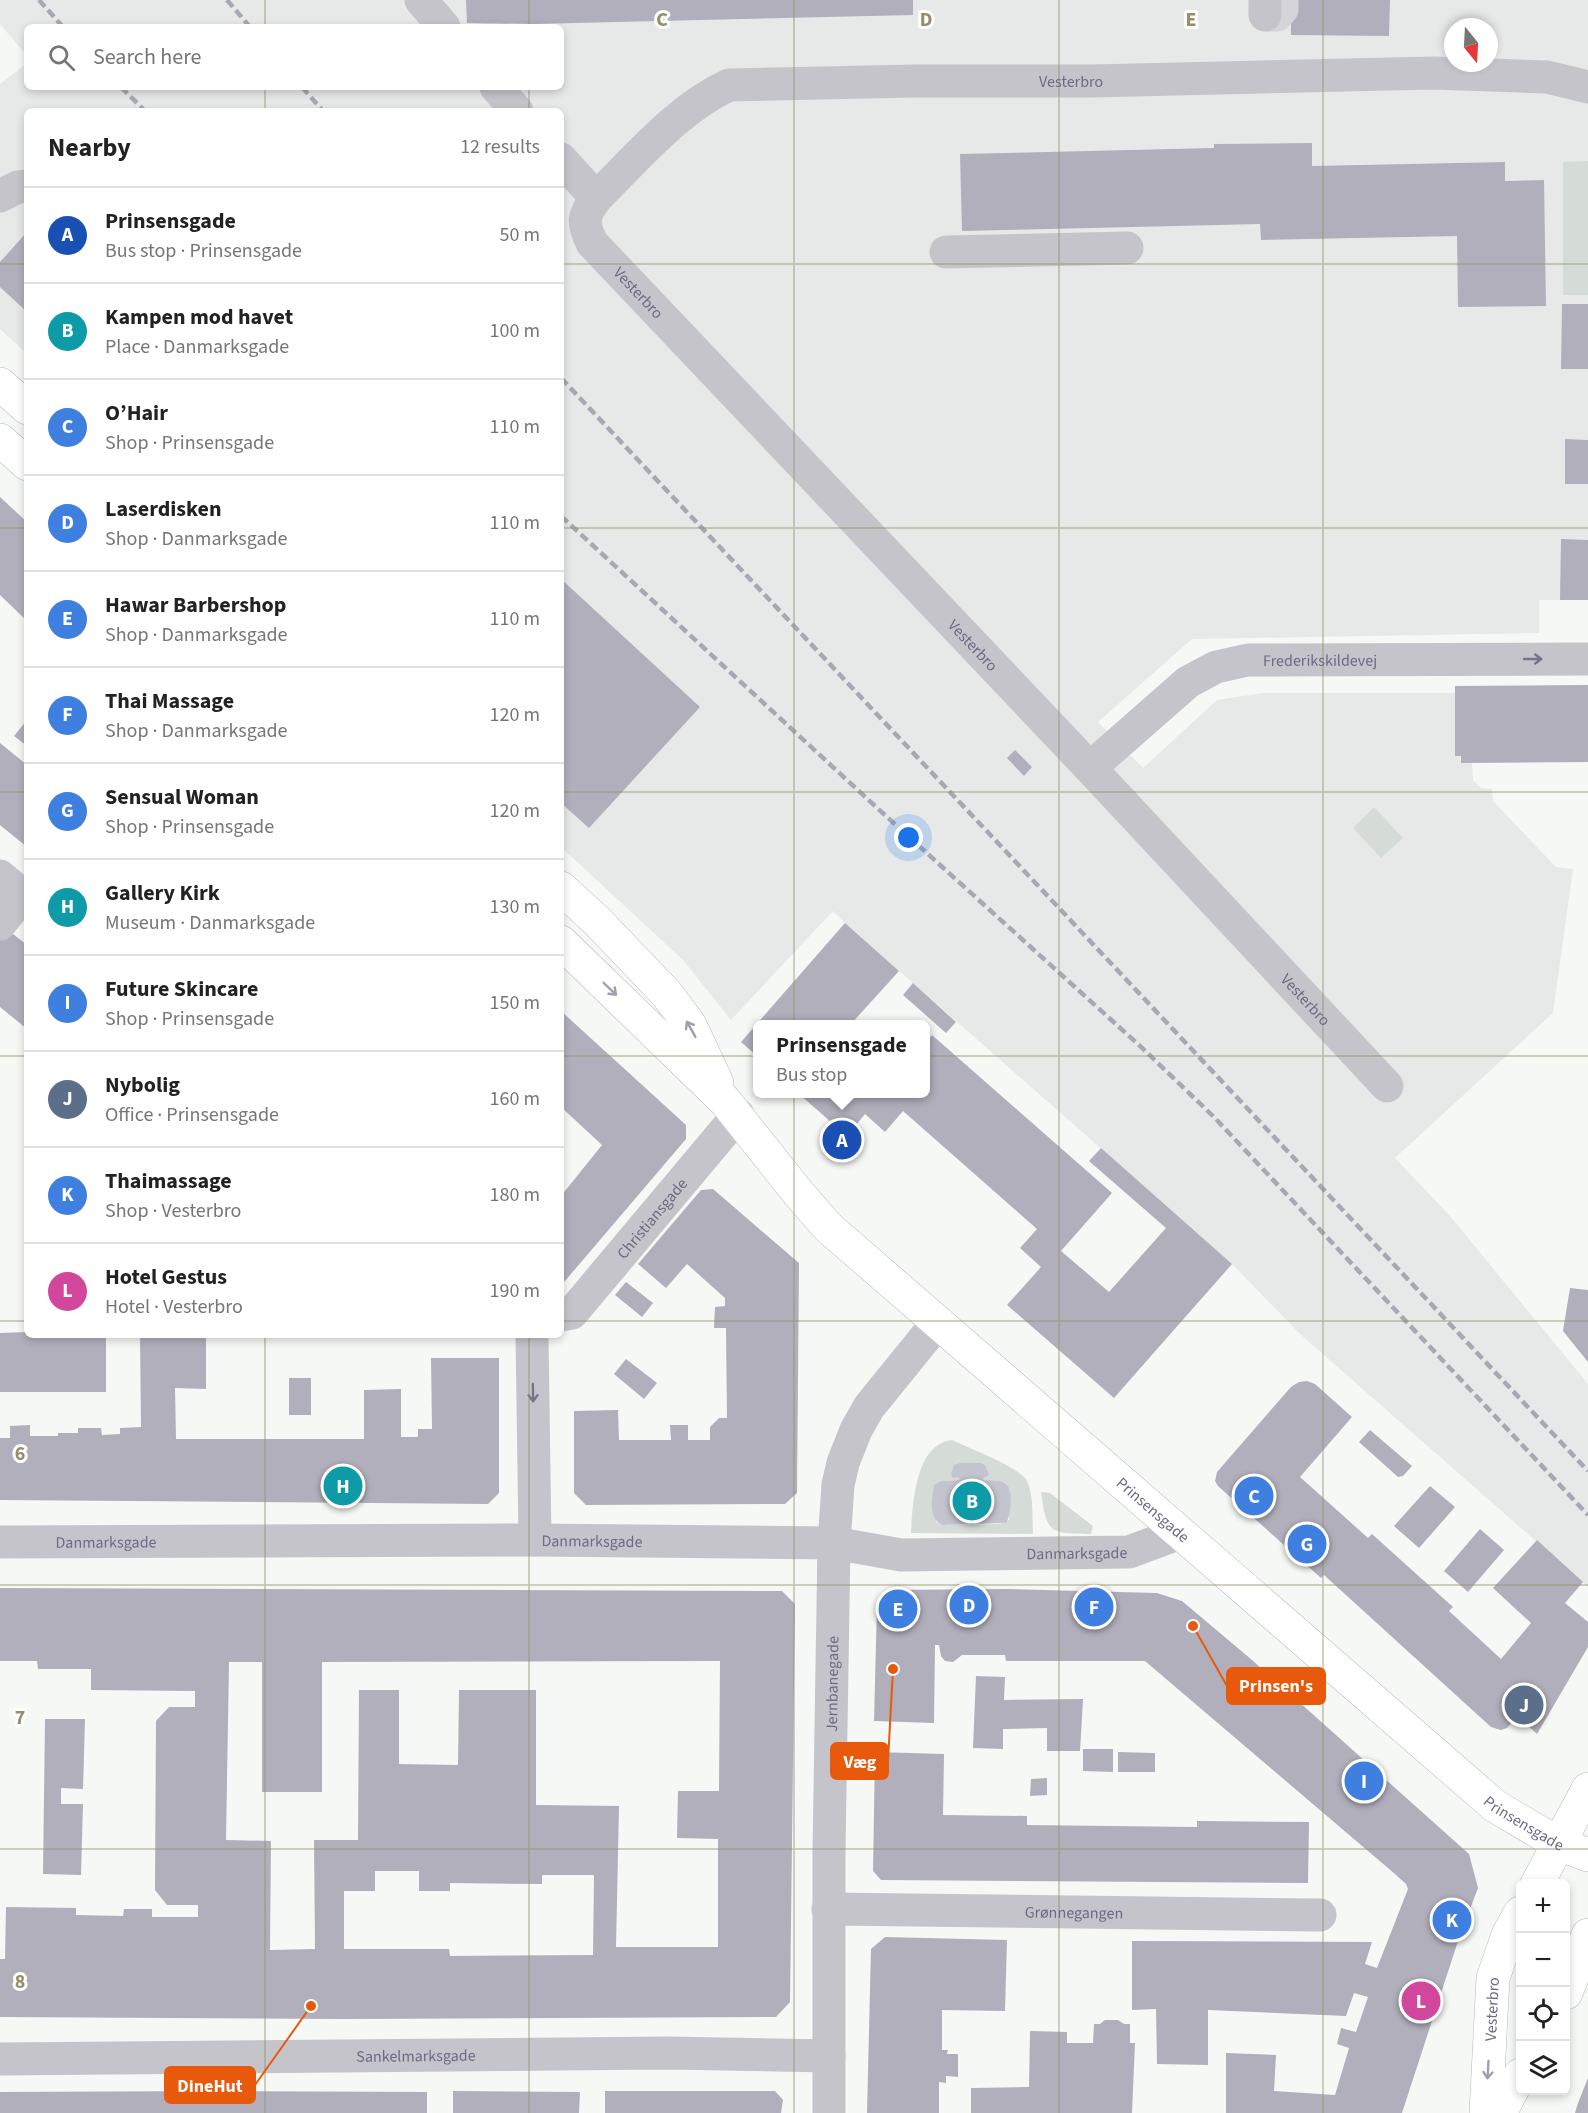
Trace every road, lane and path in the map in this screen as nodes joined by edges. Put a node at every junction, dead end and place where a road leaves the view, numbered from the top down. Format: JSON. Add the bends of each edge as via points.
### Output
{"nodes":[{"id":1,"x":421,"y":0,"type":"edge"},
{"id":2,"x":441,"y":24,"type":"edge"},
{"id":3,"x":1588,"y":87,"type":"edge"},
{"id":4,"x":499,"y":90,"type":"edge"},
{"id":5,"x":515,"y":108,"type":"edge"},
{"id":6,"x":564,"y":162,"type":"edge"},
{"id":7,"x":24,"y":186,"type":"edge"},
{"id":8,"x":0,"y":196,"type":"edge"},
{"id":9,"x":596,"y":198,"type":"junction"},
{"id":10,"x":1127,"y":248,"type":"dead end"},
{"id":11,"x":946,"y":252,"type":"dead end"},
{"id":12,"x":0,"y":384,"type":"edge"},
{"id":13,"x":24,"y":405,"type":"edge"},
{"id":14,"x":0,"y":440,"type":"edge"},
{"id":15,"x":24,"y":461,"type":"edge"},
{"id":16,"x":1588,"y":659,"type":"edge"},
{"id":17,"x":1090,"y":768,"type":"junction"},
{"id":18,"x":17,"y":890,"type":"edge"},
{"id":19,"x":564,"y":891,"type":"edge"},
{"id":20,"x":0,"y":924,"type":"edge"},
{"id":21,"x":564,"y":945,"type":"edge"},
{"id":22,"x":1387,"y":1086,"type":"dead end"},
{"id":23,"x":731,"y":1108,"type":"junction"},
{"id":24,"x":564,"y":1314,"type":"edge"},
{"id":25,"x":938,"y":1322,"type":"junction"},
{"id":26,"x":532,"y":1338,"type":"edge"},
{"id":27,"x":1180,"y":1533,"type":"junction"},
{"id":28,"x":535,"y":1540,"type":"junction"},
{"id":29,"x":0,"y":1542,"type":"edge"},
{"id":30,"x":834,"y":1543,"type":"junction"},
{"id":31,"x":1588,"y":1789,"type":"edge"},
{"id":32,"x":1573,"y":1849,"type":"edge"},
{"id":33,"x":1542,"y":1879,"type":"edge"},
{"id":34,"x":828,"y":1909,"type":"junction"},
{"id":35,"x":1320,"y":1914,"type":"dead end"},
{"id":36,"x":1516,"y":1921,"type":"edge"},
{"id":37,"x":1588,"y":1935,"type":"edge"},
{"id":38,"x":1568,"y":1987,"type":"edge"},
{"id":39,"x":830,"y":2056,"type":"junction"},
{"id":40,"x":0,"y":2059,"type":"edge"},
{"id":41,"x":1516,"y":2084,"type":"edge"},
{"id":42,"x":829,"y":2113,"type":"edge"},
{"id":43,"x":1486,"y":2113,"type":"edge"},
{"id":44,"x":1500,"y":2113,"type":"edge"}],
"edges":[{"from":1,"to":2,"type":"street"},
{"from":3,"to":9,"type":"street","name":"Vesterbro","via":[[1547,76],[1433,73],[729,85],[710,94],[668,127]]},
{"from":4,"to":5,"type":"street"},
{"from":6,"to":9,"type":"street"},
{"from":7,"to":8,"type":"street"},
{"from":9,"to":17,"type":"street","name":"Vesterbro","via":[[585,213],[585,229],[592,243]]},
{"from":10,"to":11,"type":"street"},
{"from":12,"to":13,"type":"main road"},
{"from":14,"to":15,"type":"main road"},
{"from":17,"to":16,"type":"street","name":"Frederikskildevej","one_way":true,"via":[[1188,682],[1216,668],[1248,660]]},
{"from":17,"to":22,"type":"street","name":"Vesterbro"},
{"from":18,"to":20,"type":"street"},
{"from":23,"to":19,"type":"main road","name":"Prinsensgade","one_way":true,"via":[[690,1025],[666,993]]},
{"from":21,"to":23,"type":"main road","name":"Prinsensgade","one_way":true},
{"from":23,"to":24,"type":"street","name":"Christiansgade","via":[[572,1313]]},
{"from":23,"to":25,"type":"main road","name":"Prinsensgade","via":[[829,1228]]},
{"from":25,"to":27,"type":"main road","name":"Prinsensgade"},
{"from":25,"to":30,"type":"street","name":"Jernbanegade","via":[[869,1407],[856,1430],[840,1479]]},
{"from":26,"to":28,"type":"street","one_way":true},
{"from":27,"to":30,"type":"street","name":"Danmarksgade","via":[[1129,1552],[902,1555]]},
{"from":27,"to":32,"type":"main road","name":"Prinsensgade","via":[[1495,1806]]},
{"from":28,"to":29,"type":"street","name":"Danmarksgade"},
{"from":28,"to":30,"type":"street","name":"Danmarksgade"},
{"from":30,"to":34,"type":"street","name":"Jernbanegade"},
{"from":31,"to":32,"type":"main road"},
{"from":32,"to":33,"type":"main road"},
{"from":34,"to":35,"type":"street","name":"Grønnegangen"},
{"from":34,"to":39,"type":"street","name":"Jernbanegade"},
{"from":36,"to":43,"type":"main road","name":"Vesterbro","one_way":true,"via":[[1493,1978]]},
{"from":37,"to":38,"type":"main road"},
{"from":39,"to":40,"type":"street","name":"Sankelmarksgade"},
{"from":39,"to":42,"type":"street","name":"Jernbanegade"},
{"from":41,"to":44,"type":"main road"}]}
